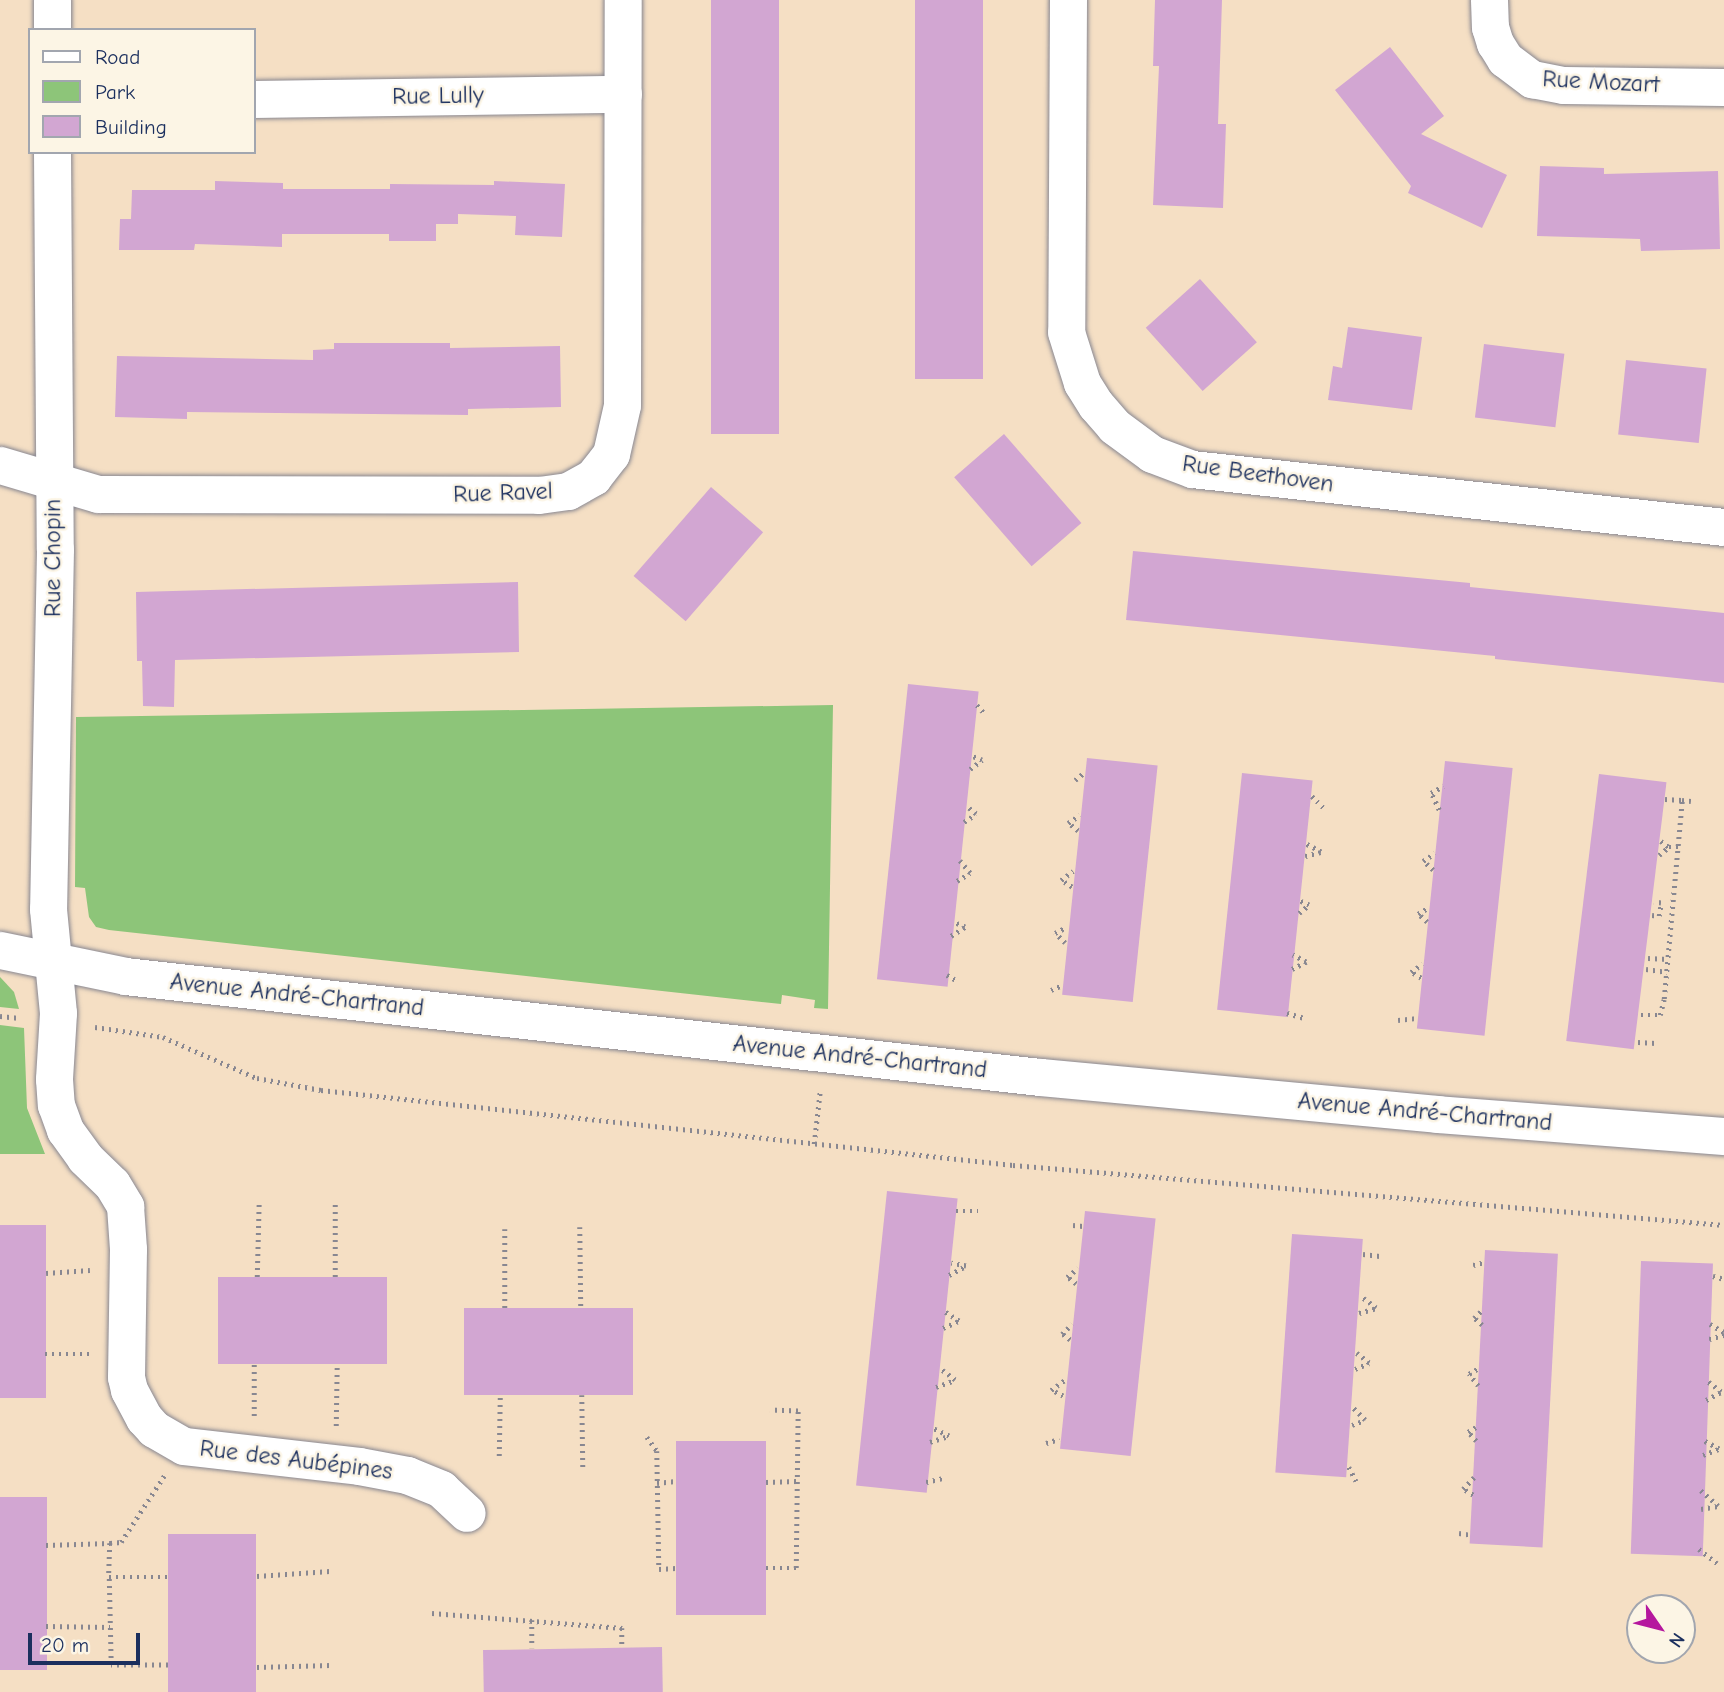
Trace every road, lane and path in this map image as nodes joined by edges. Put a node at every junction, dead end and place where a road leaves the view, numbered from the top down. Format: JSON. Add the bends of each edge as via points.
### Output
{"nodes":[{"id":1,"x":52,"y":0,"type":"edge"},
{"id":2,"x":623,"y":0,"type":"edge"},
{"id":3,"x":1068,"y":0,"type":"edge"},
{"id":4,"x":1489,"y":0,"type":"edge"},
{"id":5,"x":52,"y":28,"type":"edge"},
{"id":6,"x":1724,"y":87,"type":"edge"},
{"id":7,"x":623,"y":94,"type":"junction"},
{"id":8,"x":256,"y":99,"type":"edge"},
{"id":9,"x":52,"y":154,"type":"edge"},
{"id":10,"x":0,"y":465,"type":"edge"},
{"id":11,"x":52,"y":481,"type":"junction"},
{"id":12,"x":1724,"y":527,"type":"edge"},
{"id":13,"x":977,"y":705,"type":"dead end"},
{"id":14,"x":986,"y":715,"type":"dead end"},
{"id":15,"x":971,"y":756,"type":"dead end"},
{"id":16,"x":970,"y":769,"type":"dead end"},
{"id":17,"x":1085,"y":772,"type":"dead end"},
{"id":18,"x":1075,"y":780,"type":"dead end"},
{"id":19,"x":1443,"y":786,"type":"dead end"},
{"id":20,"x":1312,"y":796,"type":"dead end"},
{"id":21,"x":1665,"y":799,"type":"dead end"},
{"id":22,"x":1682,"y":800,"type":"junction"},
{"id":23,"x":1691,"y":801,"type":"dead end"},
{"id":24,"x":966,"y":806,"type":"dead end"},
{"id":25,"x":1323,"y":807,"type":"dead end"},
{"id":26,"x":1439,"y":810,"type":"dead end"},
{"id":27,"x":1080,"y":815,"type":"dead end"},
{"id":28,"x":964,"y":822,"type":"dead end"},
{"id":29,"x":1078,"y":831,"type":"dead end"},
{"id":30,"x":1661,"y":841,"type":"dead end"},
{"id":31,"x":1307,"y":844,"type":"dead end"},
{"id":32,"x":1669,"y":847,"type":"junction"},
{"id":33,"x":1678,"y":848,"type":"junction"},
{"id":34,"x":1435,"y":852,"type":"dead end"},
{"id":35,"x":1659,"y":855,"type":"dead end"},
{"id":36,"x":1305,"y":856,"type":"dead end"},
{"id":37,"x":960,"y":862,"type":"dead end"},
{"id":38,"x":1433,"y":870,"type":"dead end"},
{"id":39,"x":1073,"y":871,"type":"dead end"},
{"id":40,"x":957,"y":881,"type":"dead end"},
{"id":41,"x":1072,"y":887,"type":"dead end"},
{"id":42,"x":1300,"y":901,"type":"dead end"},
{"id":43,"x":1654,"y":902,"type":"dead end"},
{"id":44,"x":1429,"y":907,"type":"dead end"},
{"id":45,"x":1660,"y":911,"type":"junction"},
{"id":46,"x":1673,"y":911,"type":"junction"},
{"id":47,"x":1298,"y":913,"type":"dead end"},
{"id":48,"x":1652,"y":915,"type":"dead end"},
{"id":49,"x":953,"y":922,"type":"dead end"},
{"id":50,"x":1427,"y":922,"type":"dead end"},
{"id":51,"x":1067,"y":927,"type":"dead end"},
{"id":52,"x":951,"y":936,"type":"dead end"},
{"id":53,"x":1065,"y":943,"type":"dead end"},
{"id":54,"x":0,"y":950,"type":"edge"},
{"id":55,"x":1293,"y":956,"type":"dead end"},
{"id":56,"x":1648,"y":958,"type":"dead end"},
{"id":57,"x":1668,"y":959,"type":"junction"},
{"id":58,"x":53,"y":962,"type":"junction"},
{"id":59,"x":1422,"y":964,"type":"dead end"},
{"id":60,"x":1292,"y":970,"type":"dead end"},
{"id":61,"x":1646,"y":970,"type":"dead end"},
{"id":62,"x":1667,"y":972,"type":"junction"},
{"id":63,"x":947,"y":975,"type":"dead end"},
{"id":64,"x":1421,"y":978,"type":"dead end"},
{"id":65,"x":956,"y":980,"type":"dead end"},
{"id":66,"x":1060,"y":986,"type":"dead end"},
{"id":67,"x":1051,"y":990,"type":"dead end"},
{"id":68,"x":1287,"y":1013,"type":"dead end"},
{"id":69,"x":1641,"y":1015,"type":"dead end"},
{"id":70,"x":0,"y":1016,"type":"edge"},
{"id":71,"x":1304,"y":1018,"type":"dead end"},
{"id":72,"x":1416,"y":1018,"type":"dead end"},
{"id":73,"x":22,"y":1019,"type":"dead end"},
{"id":74,"x":1398,"y":1020,"type":"dead end"},
{"id":75,"x":98,"y":1027,"type":"dead end"},
{"id":76,"x":1638,"y":1042,"type":"dead end"},
{"id":77,"x":1656,"y":1043,"type":"dead end"},
{"id":78,"x":820,"y":1090,"type":"dead end"},
{"id":79,"x":1724,"y":1136,"type":"edge"},
{"id":80,"x":814,"y":1144,"type":"junction"},
{"id":81,"x":259,"y":1201,"type":"dead end"},
{"id":82,"x":335,"y":1203,"type":"dead end"},
{"id":83,"x":957,"y":1211,"type":"dead end"},
{"id":84,"x":978,"y":1211,"type":"dead end"},
{"id":85,"x":1073,"y":1225,"type":"dead end"},
{"id":86,"x":1724,"y":1225,"type":"edge"},
{"id":87,"x":1083,"y":1226,"type":"dead end"},
{"id":88,"x":580,"y":1227,"type":"dead end"},
{"id":89,"x":505,"y":1228,"type":"dead end"},
{"id":90,"x":1363,"y":1254,"type":"dead end"},
{"id":91,"x":1380,"y":1256,"type":"dead end"},
{"id":92,"x":1485,"y":1262,"type":"dead end"},
{"id":93,"x":951,"y":1263,"type":"dead end"},
{"id":94,"x":1473,"y":1265,"type":"dead end"},
{"id":95,"x":1078,"y":1268,"type":"dead end"},
{"id":96,"x":94,"y":1270,"type":"dead end"},
{"id":97,"x":46,"y":1273,"type":"dead end"},
{"id":98,"x":949,"y":1275,"type":"dead end"},
{"id":99,"x":1713,"y":1276,"type":"dead end"},
{"id":100,"x":257,"y":1277,"type":"dead end"},
{"id":101,"x":335,"y":1277,"type":"dead end"},
{"id":102,"x":1724,"y":1279,"type":"edge"},
{"id":103,"x":1076,"y":1284,"type":"dead end"},
{"id":104,"x":1360,"y":1296,"type":"dead end"},
{"id":105,"x":581,"y":1308,"type":"dead end"},
{"id":106,"x":505,"y":1309,"type":"dead end"},
{"id":107,"x":1482,"y":1310,"type":"dead end"},
{"id":108,"x":945,"y":1312,"type":"dead end"},
{"id":109,"x":1359,"y":1313,"type":"dead end"},
{"id":110,"x":1072,"y":1324,"type":"dead end"},
{"id":111,"x":1710,"y":1324,"type":"dead end"},
{"id":112,"x":1482,"y":1325,"type":"dead end"},
{"id":113,"x":943,"y":1328,"type":"dead end"},
{"id":114,"x":1724,"y":1334,"type":"edge"},
{"id":115,"x":1709,"y":1339,"type":"dead end"},
{"id":116,"x":1070,"y":1340,"type":"dead end"},
{"id":117,"x":1356,"y":1353,"type":"dead end"},
{"id":118,"x":45,"y":1354,"type":"dead end"},
{"id":119,"x":93,"y":1354,"type":"dead end"},
{"id":120,"x":254,"y":1364,"type":"dead end"},
{"id":121,"x":337,"y":1364,"type":"dead end"},
{"id":122,"x":1479,"y":1367,"type":"dead end"},
{"id":123,"x":939,"y":1368,"type":"dead end"},
{"id":124,"x":1355,"y":1369,"type":"dead end"},
{"id":125,"x":1065,"y":1380,"type":"dead end"},
{"id":126,"x":1707,"y":1381,"type":"dead end"},
{"id":127,"x":1478,"y":1386,"type":"dead end"},
{"id":128,"x":936,"y":1387,"type":"dead end"},
{"id":129,"x":582,"y":1395,"type":"dead end"},
{"id":130,"x":500,"y":1396,"type":"dead end"},
{"id":131,"x":1063,"y":1396,"type":"dead end"},
{"id":132,"x":1706,"y":1400,"type":"dead end"},
{"id":133,"x":1353,"y":1408,"type":"dead end"},
{"id":134,"x":770,"y":1410,"type":"dead end"},
{"id":135,"x":254,"y":1423,"type":"dead end"},
{"id":136,"x":1352,"y":1425,"type":"dead end"},
{"id":137,"x":1476,"y":1427,"type":"dead end"},
{"id":138,"x":932,"y":1428,"type":"dead end"},
{"id":139,"x":336,"y":1432,"type":"dead end"},
{"id":140,"x":647,"y":1437,"type":"dead end"},
{"id":141,"x":1059,"y":1439,"type":"dead end"},
{"id":142,"x":1476,"y":1441,"type":"dead end"},
{"id":143,"x":1704,"y":1441,"type":"dead end"},
{"id":144,"x":930,"y":1442,"type":"dead end"},
{"id":145,"x":1046,"y":1443,"type":"dead end"},
{"id":146,"x":1703,"y":1455,"type":"dead end"},
{"id":147,"x":499,"y":1456,"type":"dead end"},
{"id":148,"x":1349,"y":1467,"type":"dead end"},
{"id":149,"x":583,"y":1468,"type":"dead end"},
{"id":150,"x":164,"y":1475,"type":"dead end"},
{"id":151,"x":1474,"y":1477,"type":"dead end"},
{"id":152,"x":943,"y":1478,"type":"dead end"},
{"id":153,"x":676,"y":1481,"type":"dead end"},
{"id":154,"x":797,"y":1481,"type":"junction"},
{"id":155,"x":1356,"y":1481,"type":"dead end"},
{"id":156,"x":766,"y":1482,"type":"dead end"},
{"id":157,"x":926,"y":1482,"type":"dead end"},
{"id":158,"x":657,"y":1483,"type":"junction"},
{"id":159,"x":1702,"y":1491,"type":"dead end"},
{"id":160,"x":1473,"y":1495,"type":"dead end"},
{"id":161,"x":1701,"y":1509,"type":"dead end"},
{"id":162,"x":467,"y":1513,"type":"dead end"},
{"id":163,"x":1459,"y":1534,"type":"dead end"},
{"id":164,"x":1471,"y":1535,"type":"dead end"},
{"id":165,"x":110,"y":1543,"type":"junction"},
{"id":166,"x":47,"y":1545,"type":"dead end"},
{"id":167,"x":1699,"y":1549,"type":"dead end"},
{"id":168,"x":1717,"y":1563,"type":"dead end"},
{"id":169,"x":676,"y":1568,"type":"dead end"},
{"id":170,"x":766,"y":1568,"type":"dead end"},
{"id":171,"x":330,"y":1571,"type":"dead end"},
{"id":172,"x":257,"y":1576,"type":"dead end"},
{"id":173,"x":109,"y":1577,"type":"junction"},
{"id":174,"x":169,"y":1577,"type":"dead end"},
{"id":175,"x":432,"y":1613,"type":"dead end"},
{"id":176,"x":532,"y":1620,"type":"junction"},
{"id":177,"x":46,"y":1626,"type":"dead end"},
{"id":178,"x":110,"y":1627,"type":"junction"},
{"id":179,"x":622,"y":1647,"type":"dead end"},
{"id":180,"x":532,"y":1648,"type":"dead end"},
{"id":181,"x":168,"y":1665,"type":"dead end"},
{"id":182,"x":331,"y":1665,"type":"dead end"},
{"id":183,"x":257,"y":1667,"type":"dead end"}],
"edges":[{"from":1,"to":5,"type":"street"},
{"from":2,"to":7,"type":"street","name":"Rue Ravel"},
{"from":3,"to":12,"type":"street","name":"Rue Beethoven","via":[[1066,332],[1082,383],[1114,426],[1152,454],[1192,469]]},
{"from":4,"to":6,"type":"street","name":"Rue Mozart","via":[[1496,43],[1505,59],[1532,79],[1563,85]]},
{"from":7,"to":8,"type":"street","name":"Rue Lully"},
{"from":7,"to":11,"type":"street","name":"Rue Ravel","via":[[621,415],[611,454],[582,485],[539,495],[98,494]]},
{"from":9,"to":11,"type":"street","name":"Rue Chopin"},
{"from":10,"to":11,"type":"street","name":"Rue Ravel"},
{"from":11,"to":58,"type":"street","name":"Rue Chopin","via":[[55,549],[48,909]]},
{"from":13,"to":14,"type":"path"},
{"from":15,"to":16,"type":"path","via":[[982,760]]},
{"from":17,"to":18,"type":"path"},
{"from":19,"to":26,"type":"path","via":[[1431,793]]},
{"from":20,"to":25,"type":"path"},
{"from":21,"to":22,"type":"path"},
{"from":22,"to":23,"type":"path"},
{"from":22,"to":33,"type":"path"},
{"from":24,"to":28,"type":"path","via":[[976,814]]},
{"from":27,"to":29,"type":"path","via":[[1068,823]]},
{"from":30,"to":32,"type":"path"},
{"from":31,"to":36,"type":"path","via":[[1321,852]]},
{"from":32,"to":33,"type":"path"},
{"from":32,"to":35,"type":"path"},
{"from":33,"to":46,"type":"path"},
{"from":34,"to":38,"type":"path","via":[[1423,861]]},
{"from":37,"to":40,"type":"path","via":[[970,873]]},
{"from":39,"to":41,"type":"path","via":[[1061,880]]},
{"from":42,"to":47,"type":"path","via":[[1309,905]]},
{"from":43,"to":45,"type":"path","via":[[1661,903]]},
{"from":44,"to":50,"type":"path","via":[[1418,914]]},
{"from":45,"to":46,"type":"path"},
{"from":45,"to":48,"type":"path","via":[[1659,916]]},
{"from":46,"to":57,"type":"path"},
{"from":49,"to":52,"type":"path","via":[[965,927]]},
{"from":51,"to":53,"type":"path","via":[[1055,933]]},
{"from":54,"to":58,"type":"street","name":"Avenue André-Chartrand"},
{"from":55,"to":60,"type":"path","via":[[1306,962]]},
{"from":56,"to":57,"type":"path"},
{"from":57,"to":62,"type":"path"},
{"from":58,"to":79,"type":"street","name":"Avenue André-Chartrand","via":[[125,976],[1040,1077]]},
{"from":58,"to":162,"type":"street","name":"Rue des Aubépines","via":[[58,1013],[53,1057],[57,1105],[73,1144],[112,1184],[125,1206],[126,1377],[144,1418],[170,1439],[200,1449],[407,1475],[441,1489]]},
{"from":59,"to":64,"type":"path","via":[[1411,972]]},
{"from":61,"to":62,"type":"path"},
{"from":62,"to":69,"type":"path","via":[[1660,1015]]},
{"from":63,"to":65,"type":"path"},
{"from":66,"to":67,"type":"path"},
{"from":68,"to":71,"type":"path"},
{"from":70,"to":73,"type":"path"},
{"from":72,"to":74,"type":"path"},
{"from":75,"to":80,"type":"path","via":[[163,1037],[228,1067],[284,1084]]},
{"from":76,"to":77,"type":"path"},
{"from":78,"to":80,"type":"path","name":"Avenue André-Chartrand"},
{"from":80,"to":86,"type":"path","via":[[1330,1194]]},
{"from":81,"to":100,"type":"path"},
{"from":82,"to":101,"type":"path"},
{"from":83,"to":84,"type":"path"},
{"from":85,"to":87,"type":"path"},
{"from":88,"to":105,"type":"path"},
{"from":89,"to":106,"type":"path"},
{"from":90,"to":91,"type":"path"},
{"from":92,"to":94,"type":"path"},
{"from":93,"to":98,"type":"path","via":[[966,1266]]},
{"from":95,"to":103,"type":"path","via":[[1067,1277]]},
{"from":96,"to":97,"type":"path"},
{"from":99,"to":102,"type":"path"},
{"from":104,"to":109,"type":"path","via":[[1376,1308]]},
{"from":107,"to":112,"type":"path","via":[[1474,1318]]},
{"from":108,"to":113,"type":"path","via":[[959,1321]]},
{"from":110,"to":116,"type":"path","via":[[1062,1334]]},
{"from":111,"to":114,"type":"path"},
{"from":114,"to":115,"type":"path"},
{"from":117,"to":124,"type":"path","via":[[1369,1363]]},
{"from":118,"to":119,"type":"path"},
{"from":120,"to":135,"type":"path"},
{"from":121,"to":139,"type":"path"},
{"from":122,"to":127,"type":"path","via":[[1469,1374]]},
{"from":123,"to":128,"type":"path","via":[[955,1380]]},
{"from":125,"to":131,"type":"path","via":[[1051,1390]]},
{"from":126,"to":132,"type":"path","via":[[1721,1392]]},
{"from":129,"to":149,"type":"path"},
{"from":130,"to":147,"type":"path"},
{"from":133,"to":136,"type":"path","via":[[1365,1420]]},
{"from":134,"to":154,"type":"path","via":[[798,1411]]},
{"from":137,"to":142,"type":"path","via":[[1468,1432]]},
{"from":138,"to":144,"type":"path","via":[[949,1436]]},
{"from":140,"to":158,"type":"path","via":[[657,1451]]},
{"from":141,"to":145,"type":"path"},
{"from":143,"to":146,"type":"path","via":[[1719,1448]]},
{"from":148,"to":155,"type":"path"},
{"from":150,"to":165,"type":"path","via":[[121,1542]]},
{"from":151,"to":160,"type":"path","via":[[1463,1489]]},
{"from":152,"to":157,"type":"path"},
{"from":153,"to":158,"type":"path"},
{"from":154,"to":156,"type":"path"},
{"from":154,"to":170,"type":"path","via":[[796,1568]]},
{"from":158,"to":169,"type":"path","via":[[659,1569]]},
{"from":159,"to":161,"type":"path","via":[[1718,1506]]},
{"from":163,"to":164,"type":"path"},
{"from":165,"to":166,"type":"path"},
{"from":165,"to":173,"type":"path"},
{"from":167,"to":168,"type":"path"},
{"from":171,"to":172,"type":"path"},
{"from":173,"to":174,"type":"path"},
{"from":173,"to":178,"type":"path"},
{"from":175,"to":176,"type":"path"},
{"from":176,"to":179,"type":"path","via":[[622,1628]]},
{"from":176,"to":180,"type":"path"},
{"from":177,"to":178,"type":"path"},
{"from":178,"to":181,"type":"path","via":[[111,1665]]},
{"from":182,"to":183,"type":"path"}]}
